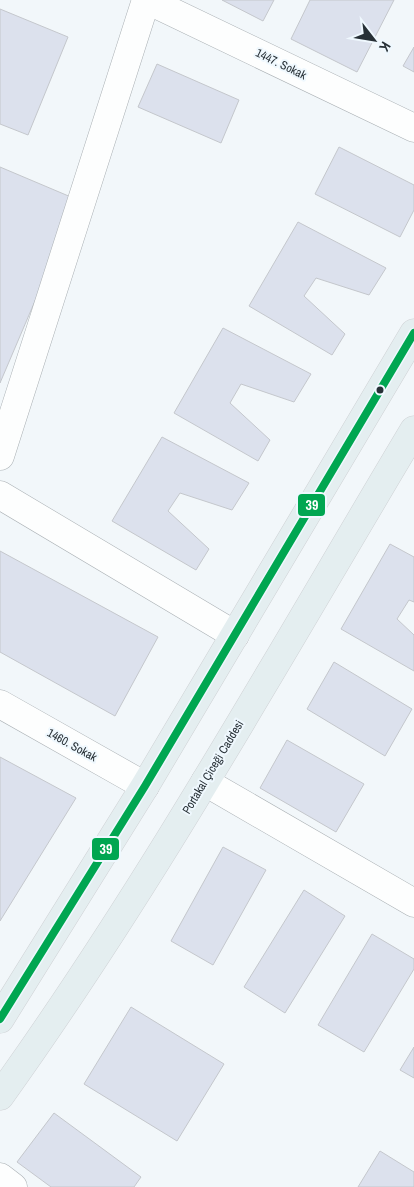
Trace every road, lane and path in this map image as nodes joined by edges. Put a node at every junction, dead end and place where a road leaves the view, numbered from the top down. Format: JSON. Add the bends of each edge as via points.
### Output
{"nodes":[{"id":1,"x":147,"y":0,"type":"edge"},
{"id":2,"x":414,"y":128,"type":"edge"},
{"id":3,"x":414,"y":333,"type":"edge"},
{"id":4,"x":414,"y":430,"type":"edge"},
{"id":5,"x":0,"y":456,"type":"edge"},
{"id":6,"x":0,"y":494,"type":"edge"},
{"id":7,"x":235,"y":635,"type":"junction"},
{"id":8,"x":0,"y":704,"type":"edge"},
{"id":9,"x":205,"y":782,"type":"junction"},
{"id":10,"x":145,"y":786,"type":"junction"},
{"id":11,"x":414,"y":903,"type":"edge"},
{"id":12,"x":2,"y":1012,"type":"edge"},
{"id":13,"x":0,"y":1096,"type":"edge"},
{"id":14,"x":0,"y":1177,"type":"edge"},
{"id":15,"x":13,"y":1187,"type":"edge"}],
"edges":[{"from":1,"to":2,"type":"street","name":"1447. Sokak"},
{"from":1,"to":5,"type":"street"},
{"from":3,"to":7,"type":"main road"},
{"from":4,"to":9,"type":"main road","name":"Portakal Çiceği Caddesi"},
{"from":6,"to":7,"type":"street"},
{"from":7,"to":10,"type":"main road"},
{"from":8,"to":10,"type":"street","name":"1460. Sokak"},
{"from":9,"to":11,"type":"street"},
{"from":9,"to":13,"type":"main road","name":"Portakal Çiceği Caddesi","via":[[50,1026]]},
{"from":10,"to":12,"type":"main road"},
{"from":14,"to":15,"type":"street"}]}
